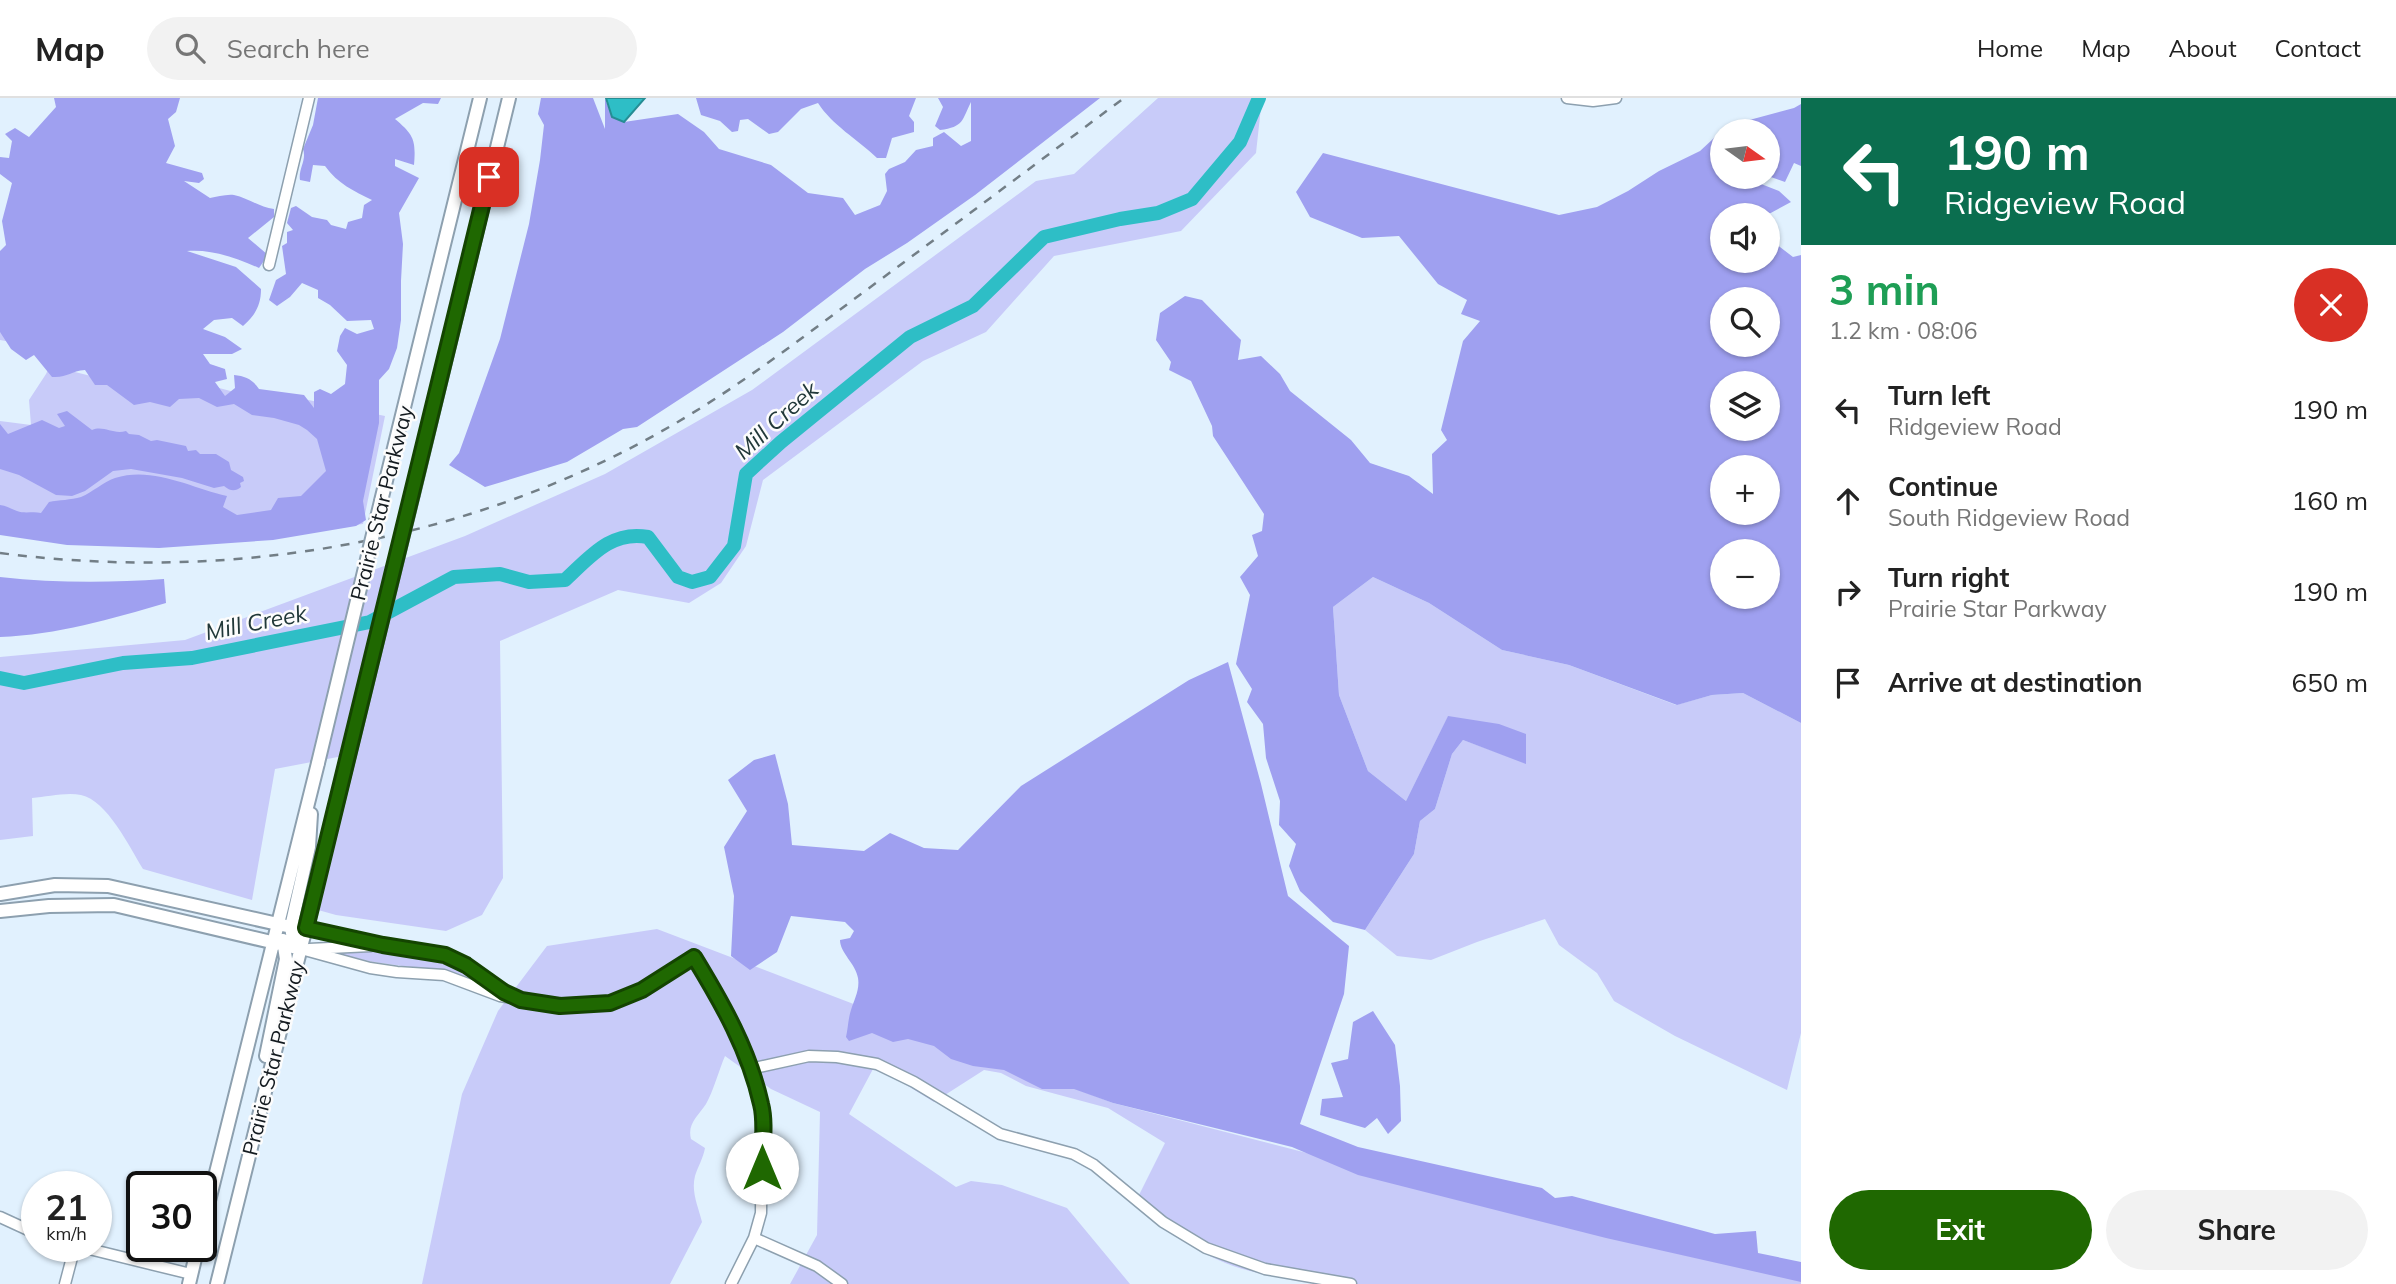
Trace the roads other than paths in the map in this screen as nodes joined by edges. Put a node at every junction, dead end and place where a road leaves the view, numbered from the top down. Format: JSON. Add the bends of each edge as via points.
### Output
{"nodes":[{"id":1,"x":309,"y":98,"type":"edge"},
{"id":2,"x":480,"y":98,"type":"edge"},
{"id":3,"x":509,"y":98,"type":"edge"},
{"id":4,"x":1567,"y":98,"type":"edge"},
{"id":5,"x":1616,"y":98,"type":"edge"},
{"id":6,"x":269,"y":265,"type":"dead end"},
{"id":7,"x":0,"y":894,"type":"edge"},
{"id":8,"x":0,"y":911,"type":"edge"},
{"id":9,"x":285,"y":926,"type":"junction"},
{"id":10,"x":306,"y":928,"type":"junction"},
{"id":11,"x":383,"y":945,"type":"junction"},
{"id":12,"x":282,"y":948,"type":"junction"},
{"id":13,"x":301,"y":949,"type":"junction"},
{"id":14,"x":521,"y":1000,"type":"junction"},
{"id":15,"x":750,"y":1069,"type":"junction"},
{"id":16,"x":268,"y":1077,"type":"junction"},
{"id":17,"x":216,"y":1171,"type":"edge"},
{"id":18,"x":0,"y":1217,"type":"edge"},
{"id":19,"x":21,"y":1227,"type":"edge"},
{"id":20,"x":754,"y":1238,"type":"junction"},
{"id":21,"x":112,"y":1256,"type":"edge"},
{"id":22,"x":71,"y":1262,"type":"edge"},
{"id":23,"x":190,"y":1279,"type":"edge"},
{"id":24,"x":65,"y":1284,"type":"edge"},
{"id":25,"x":201,"y":1284,"type":"edge"},
{"id":26,"x":217,"y":1284,"type":"edge"},
{"id":27,"x":731,"y":1284,"type":"edge"},
{"id":28,"x":842,"y":1284,"type":"edge"},
{"id":29,"x":1351,"y":1284,"type":"edge"}],
"edges":[{"from":1,"to":6,"type":"street"},
{"from":2,"to":9,"type":"main road","name":"Prairie Star Parkway","bridge":true,"via":[[311,791]]},
{"from":3,"to":10,"type":"main road","name":"Prairie Star Parkway","bridge":true},
{"from":4,"to":5,"type":"street"},
{"from":7,"to":9,"type":"main road","via":[[55,885],[108,886]]},
{"from":8,"to":12,"type":"main road","via":[[114,905]]},
{"from":9,"to":10,"type":"main road"},
{"from":9,"to":12,"type":"main road","name":"Prairie Star Parkway"},
{"from":9,"to":13,"type":"main road"},
{"from":10,"to":11,"type":"street"},
{"from":10,"to":13,"type":"main road","name":"Prairie Star Parkway"},
{"from":11,"to":13,"type":"street"},
{"from":11,"to":14,"type":"street","via":[[445,955]]},
{"from":12,"to":13,"type":"main road"},
{"from":12,"to":16,"type":"main road","via":[[266,1059]]},
{"from":12,"to":17,"type":"main road","name":"Prairie Star Parkway","via":[[267,968]]},
{"from":13,"to":14,"type":"street","via":[[370,968],[444,975]]},
{"from":13,"to":16,"type":"main road","name":"Prairie Star Parkway"},
{"from":14,"to":15,"type":"street","via":[[560,1006],[610,1003],[642,990],[694,957],[727,1012]]},
{"from":15,"to":20,"type":"street","via":[[762,1106],[761,1213]]},
{"from":15,"to":29,"type":"street","via":[[816,1056],[877,1065],[1000,1134],[1074,1154],[1094,1165],[1163,1222],[1206,1248],[1265,1269]]},
{"from":16,"to":26,"type":"main road","name":"Prairie Star Parkway"},
{"from":18,"to":19,"type":"street"},
{"from":20,"to":27,"type":"street"},
{"from":20,"to":28,"type":"street","via":[[809,1261]]},
{"from":21,"to":23,"type":"street"},
{"from":22,"to":24,"type":"street"},
{"from":23,"to":25,"type":"main road","via":[[196,1276]]}]}
